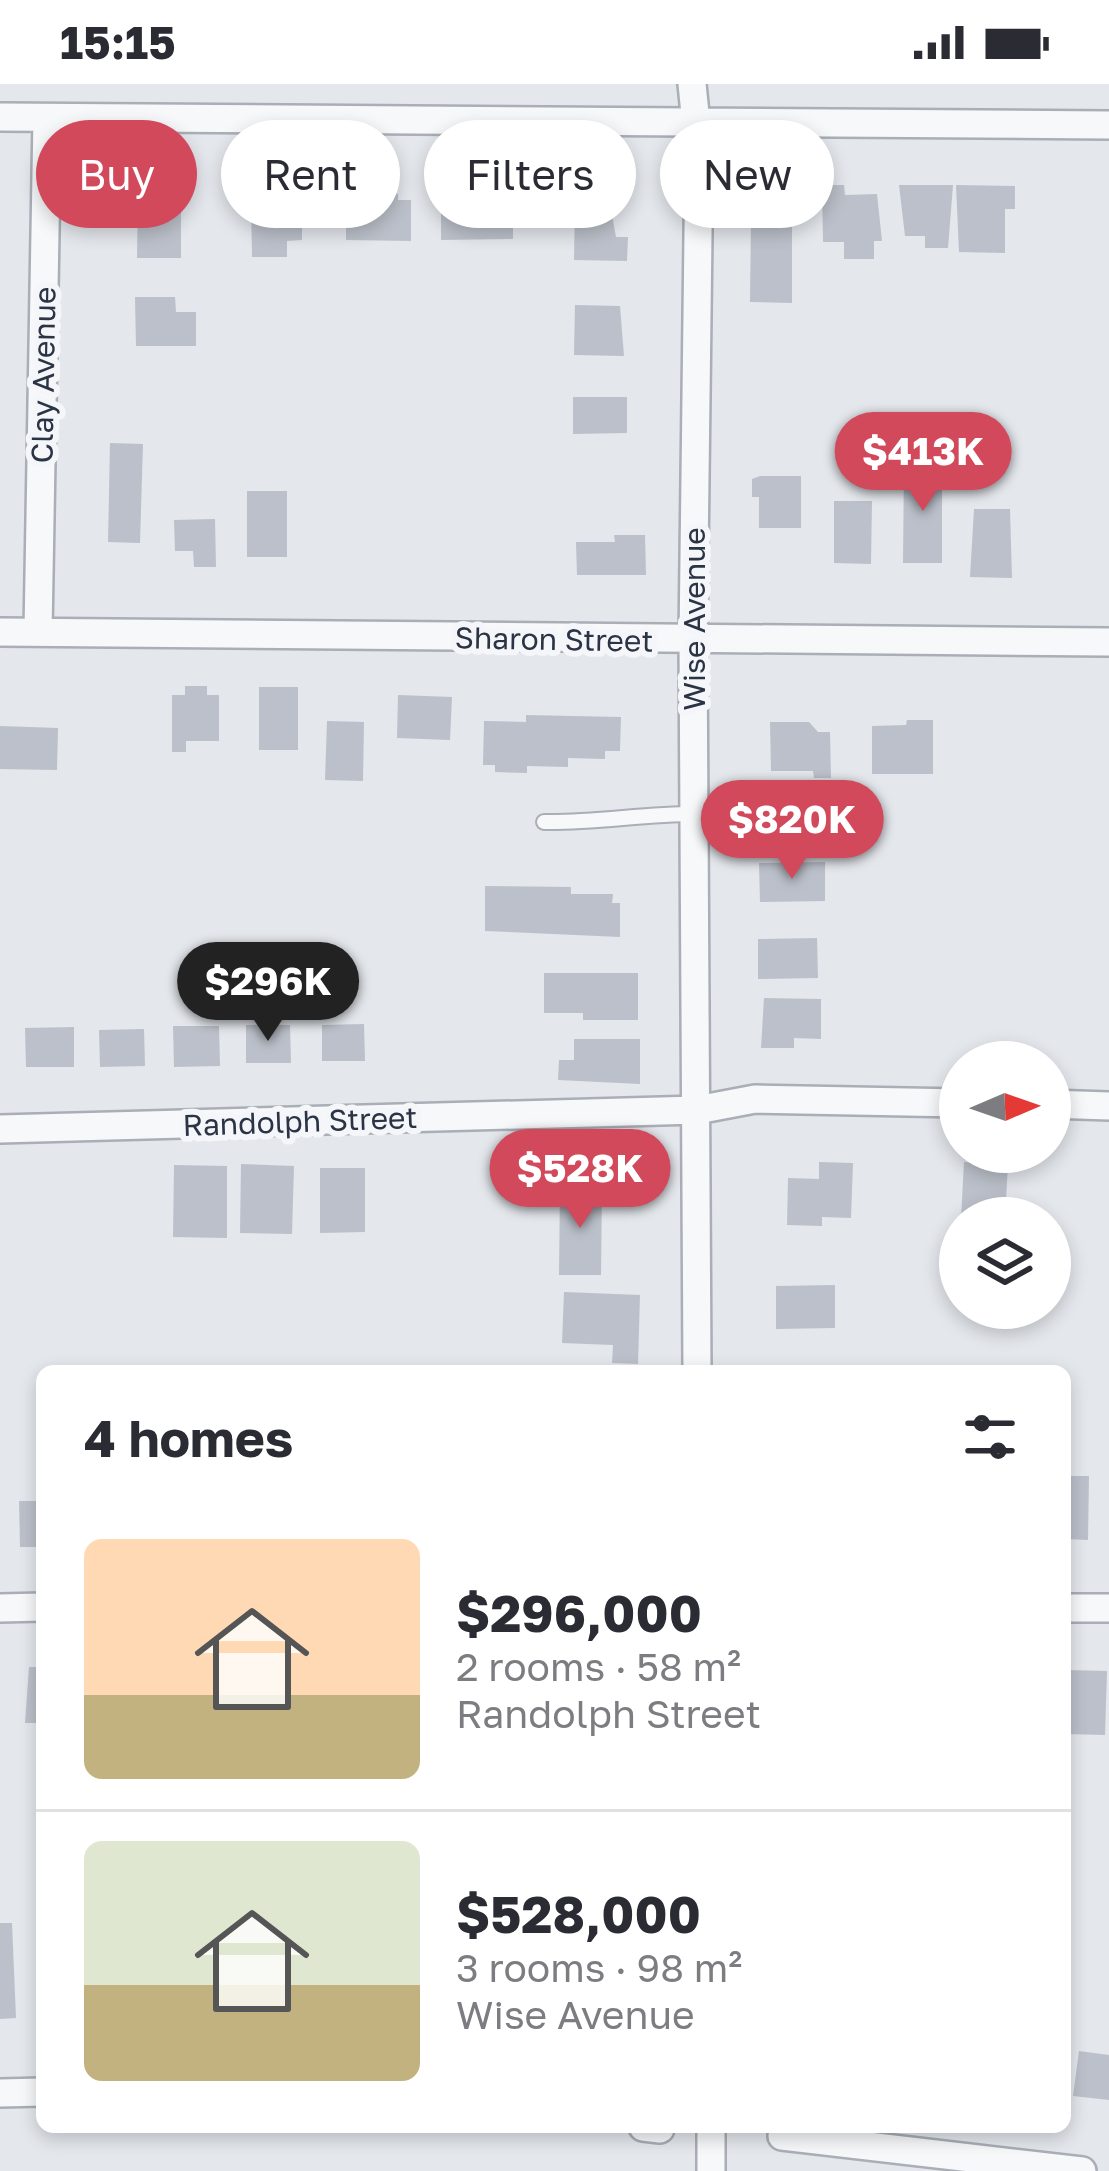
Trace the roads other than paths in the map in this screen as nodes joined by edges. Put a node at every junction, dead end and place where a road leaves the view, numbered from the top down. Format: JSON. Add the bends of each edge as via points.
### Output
{"nodes":[{"id":1,"x":692,"y":84,"type":"edge"},
{"id":2,"x":0,"y":117,"type":"edge"},
{"id":3,"x":47,"y":118,"type":"junction"},
{"id":4,"x":695,"y":120,"type":"edge"},
{"id":5,"x":660,"y":121,"type":"edge"},
{"id":6,"x":834,"y":122,"type":"edge"},
{"id":7,"x":1109,"y":125,"type":"edge"},
{"id":8,"x":695,"y":228,"type":"edge"},
{"id":9,"x":0,"y":632,"type":"edge"},
{"id":10,"x":38,"y":632,"type":"junction"},
{"id":11,"x":693,"y":640,"type":"junction"},
{"id":12,"x":1109,"y":642,"type":"edge"},
{"id":13,"x":694,"y":814,"type":"junction"},
{"id":14,"x":544,"y":823,"type":"dead end"},
{"id":15,"x":939,"y":1102,"type":"edge"},
{"id":16,"x":1071,"y":1105,"type":"edge"},
{"id":17,"x":1109,"y":1106,"type":"edge"},
{"id":18,"x":697,"y":1110,"type":"junction"},
{"id":19,"x":0,"y":1129,"type":"edge"},
{"id":20,"x":697,"y":1365,"type":"edge"},
{"id":21,"x":36,"y":1607,"type":"edge"},
{"id":22,"x":0,"y":1608,"type":"edge"},
{"id":23,"x":1071,"y":1608,"type":"edge"},
{"id":24,"x":1109,"y":1608,"type":"edge"},
{"id":25,"x":36,"y":2092,"type":"edge"},
{"id":26,"x":0,"y":2093,"type":"edge"},
{"id":27,"x":711,"y":2133,"type":"edge"},
{"id":28,"x":782,"y":2136,"type":"dead end"},
{"id":29,"x":711,"y":2171,"type":"edge"},
{"id":30,"x":1082,"y":2171,"type":"edge"}],
"edges":[{"from":1,"to":4,"type":"street","name":"Wise Avenue"},
{"from":2,"to":3,"type":"street"},
{"from":3,"to":5,"type":"street"},
{"from":3,"to":10,"type":"street","name":"Clay Avenue"},
{"from":6,"to":7,"type":"street"},
{"from":8,"to":11,"type":"street","name":"Wise Avenue"},
{"from":9,"to":10,"type":"street","name":"Sharon Street"},
{"from":10,"to":11,"type":"street","name":"Sharon Street"},
{"from":11,"to":12,"type":"street","name":"Sharon Street"},
{"from":11,"to":13,"type":"street","name":"Wise Avenue"},
{"from":13,"to":14,"type":"lane"},
{"from":13,"to":18,"type":"street","name":"Wise Avenue"},
{"from":15,"to":18,"type":"street","name":"Randolph Street","via":[[754,1100]]},
{"from":16,"to":17,"type":"street"},
{"from":18,"to":19,"type":"street","name":"Randolph Street"},
{"from":18,"to":20,"type":"street","name":"Wise Avenue"},
{"from":21,"to":22,"type":"street"},
{"from":23,"to":24,"type":"street"},
{"from":25,"to":26,"type":"street"},
{"from":27,"to":29,"type":"street"},
{"from":28,"to":30,"type":"street"}]}
